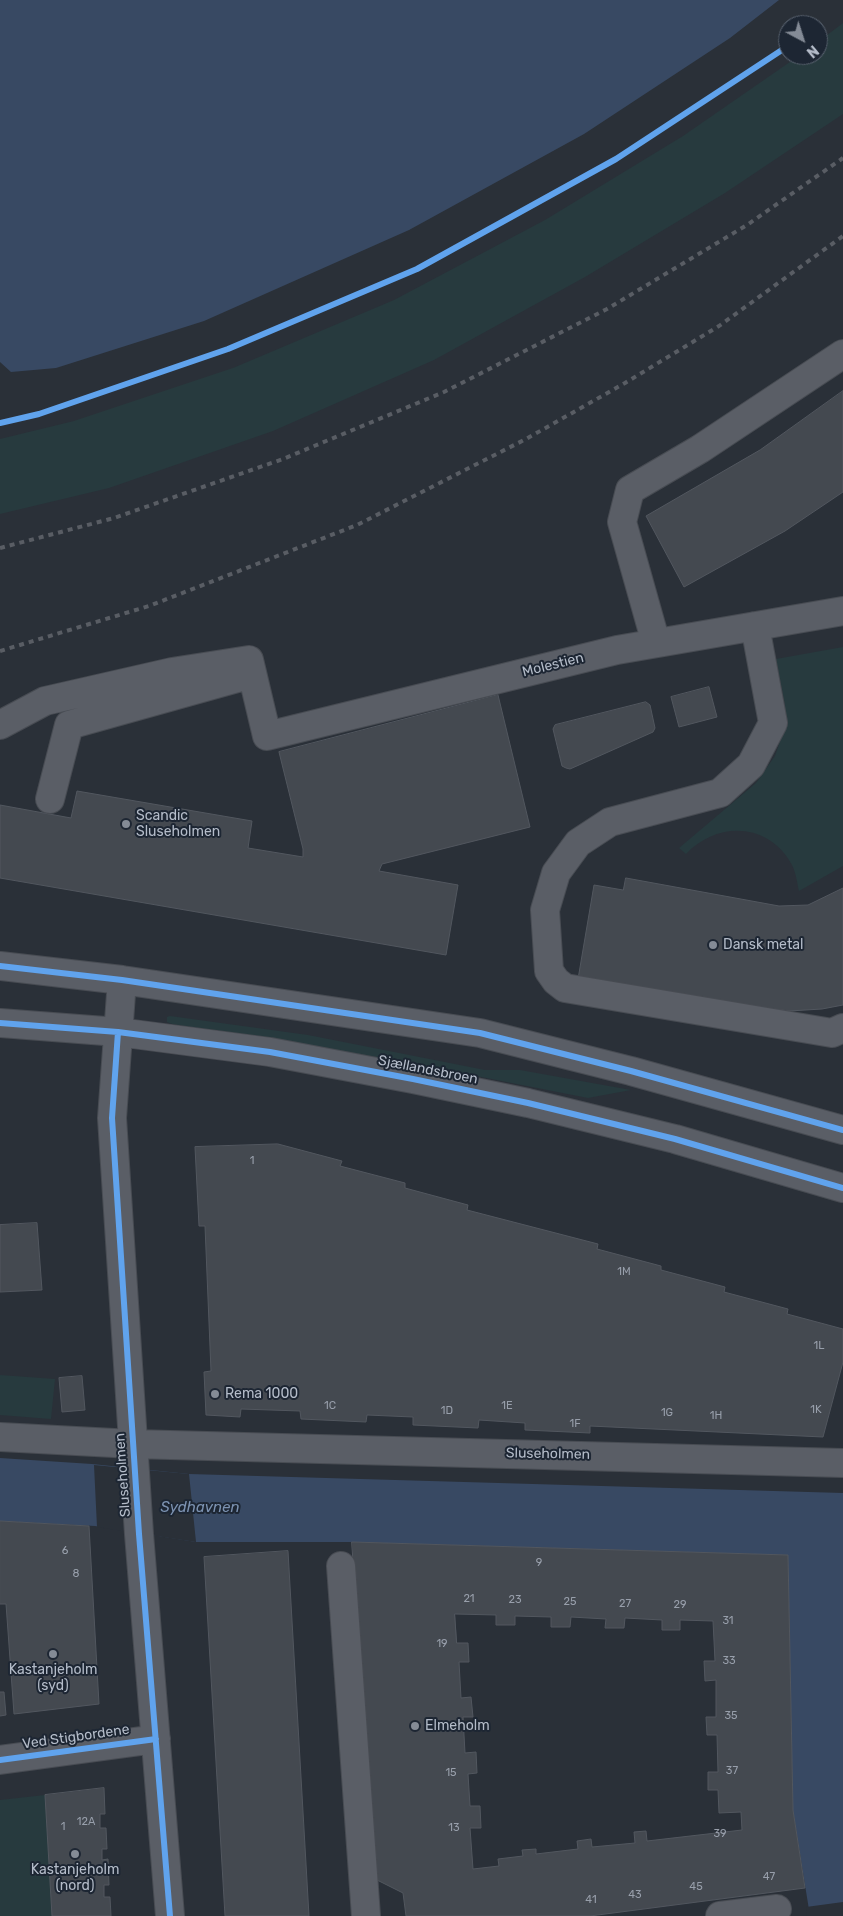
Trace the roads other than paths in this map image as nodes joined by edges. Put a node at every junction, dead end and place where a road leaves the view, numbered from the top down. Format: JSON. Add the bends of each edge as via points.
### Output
{"nodes":[{"id":1,"x":843,"y":354,"type":"edge"},
{"id":2,"x":843,"y":610,"type":"edge"},
{"id":3,"x":755,"y":626,"type":"junction"},
{"id":4,"x":656,"y":643,"type":"junction"},
{"id":5,"x":252,"y":674,"type":"junction"},
{"id":6,"x":0,"y":725,"type":"edge"},
{"id":7,"x":50,"y":799,"type":"dead end"},
{"id":8,"x":0,"y":966,"type":"edge"},
{"id":9,"x":122,"y":980,"type":"junction"},
{"id":10,"x":0,"y":1023,"type":"edge"},
{"id":11,"x":843,"y":1028,"type":"edge"},
{"id":12,"x":118,"y":1032,"type":"junction"},
{"id":13,"x":843,"y":1130,"type":"edge"},
{"id":14,"x":843,"y":1188,"type":"edge"},
{"id":15,"x":0,"y":1437,"type":"edge"},
{"id":16,"x":134,"y":1456,"type":"junction"},
{"id":17,"x":843,"y":1463,"type":"edge"},
{"id":18,"x":342,"y":1566,"type":"dead end"},
{"id":19,"x":156,"y":1739,"type":"junction"},
{"id":20,"x":0,"y":1760,"type":"edge"},
{"id":21,"x":777,"y":1909,"type":"dead end"},
{"id":22,"x":170,"y":1916,"type":"edge"},
{"id":23,"x":366,"y":1916,"type":"edge"},
{"id":24,"x":720,"y":1916,"type":"edge"}],
"edges":[{"from":1,"to":4,"type":"street","via":[[700,450],[630,490],[622,522]]},
{"from":2,"to":3,"type":"street","name":"Molestien"},
{"from":3,"to":4,"type":"street","name":"Molestien"},
{"from":3,"to":11,"type":"street","via":[[773,723],[751,765],[720,793],[610,822],[578,843],[556,874],[545,910],[549,971],[565,988],[832,1033]]},
{"from":4,"to":5,"type":"street","name":"Molestien","via":[[267,736]]},
{"from":5,"to":6,"type":"street","via":[[249,660],[172,672],[45,702]]},
{"from":5,"to":7,"type":"street","via":[[69,725]]},
{"from":8,"to":9,"type":"street"},
{"from":9,"to":12,"type":"street","name":"Sluseholmen"},
{"from":9,"to":13,"type":"street","via":[[480,1033]]},
{"from":10,"to":12,"type":"street","name":"Sjællandsbroen"},
{"from":12,"to":14,"type":"street","name":"Sjællandsbroen","via":[[270,1052],[528,1103],[675,1139]]},
{"from":12,"to":16,"type":"street","name":"Sluseholmen","via":[[112,1118]]},
{"from":15,"to":16,"type":"street"},
{"from":16,"to":17,"type":"street","name":"Sluseholmen"},
{"from":16,"to":19,"type":"street","name":"Sluseholmen"},
{"from":18,"to":23,"type":"street"},
{"from":19,"to":20,"type":"street","name":"Ved Stigbordene"},
{"from":19,"to":22,"type":"street","name":"Sluseholmen"},
{"from":21,"to":24,"type":"street"}]}
